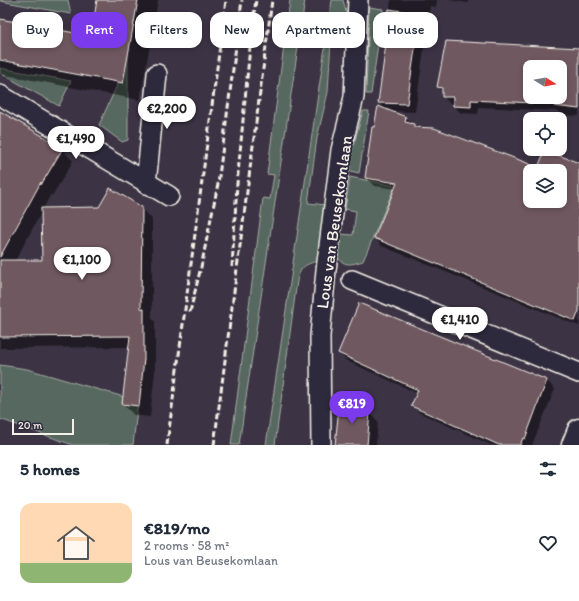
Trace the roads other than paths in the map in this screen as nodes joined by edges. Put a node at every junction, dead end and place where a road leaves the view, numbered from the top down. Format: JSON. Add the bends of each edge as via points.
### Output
{"nodes":[{"id":1,"x":358,"y":0,"type":"edge"},
{"id":2,"x":156,"y":74,"type":"dead end"},
{"id":3,"x":0,"y":96,"type":"edge"},
{"id":4,"x":146,"y":184,"type":"junction"},
{"id":5,"x":169,"y":196,"type":"dead end"},
{"id":6,"x":352,"y":280,"type":"dead end"},
{"id":7,"x":579,"y":373,"type":"edge"},
{"id":8,"x":579,"y":430,"type":"edge"},
{"id":9,"x":321,"y":445,"type":"edge"},
{"id":10,"x":573,"y":445,"type":"edge"}],
"edges":[{"from":1,"to":9,"type":"street","name":"Lous van Beusekomlaan","via":[[354,97],[341,150],[320,336]]},
{"from":2,"to":4,"type":"street"},
{"from":3,"to":4,"type":"street"},
{"from":4,"to":5,"type":"street"},
{"from":6,"to":7,"type":"street"},
{"from":8,"to":10,"type":"main road"}]}
